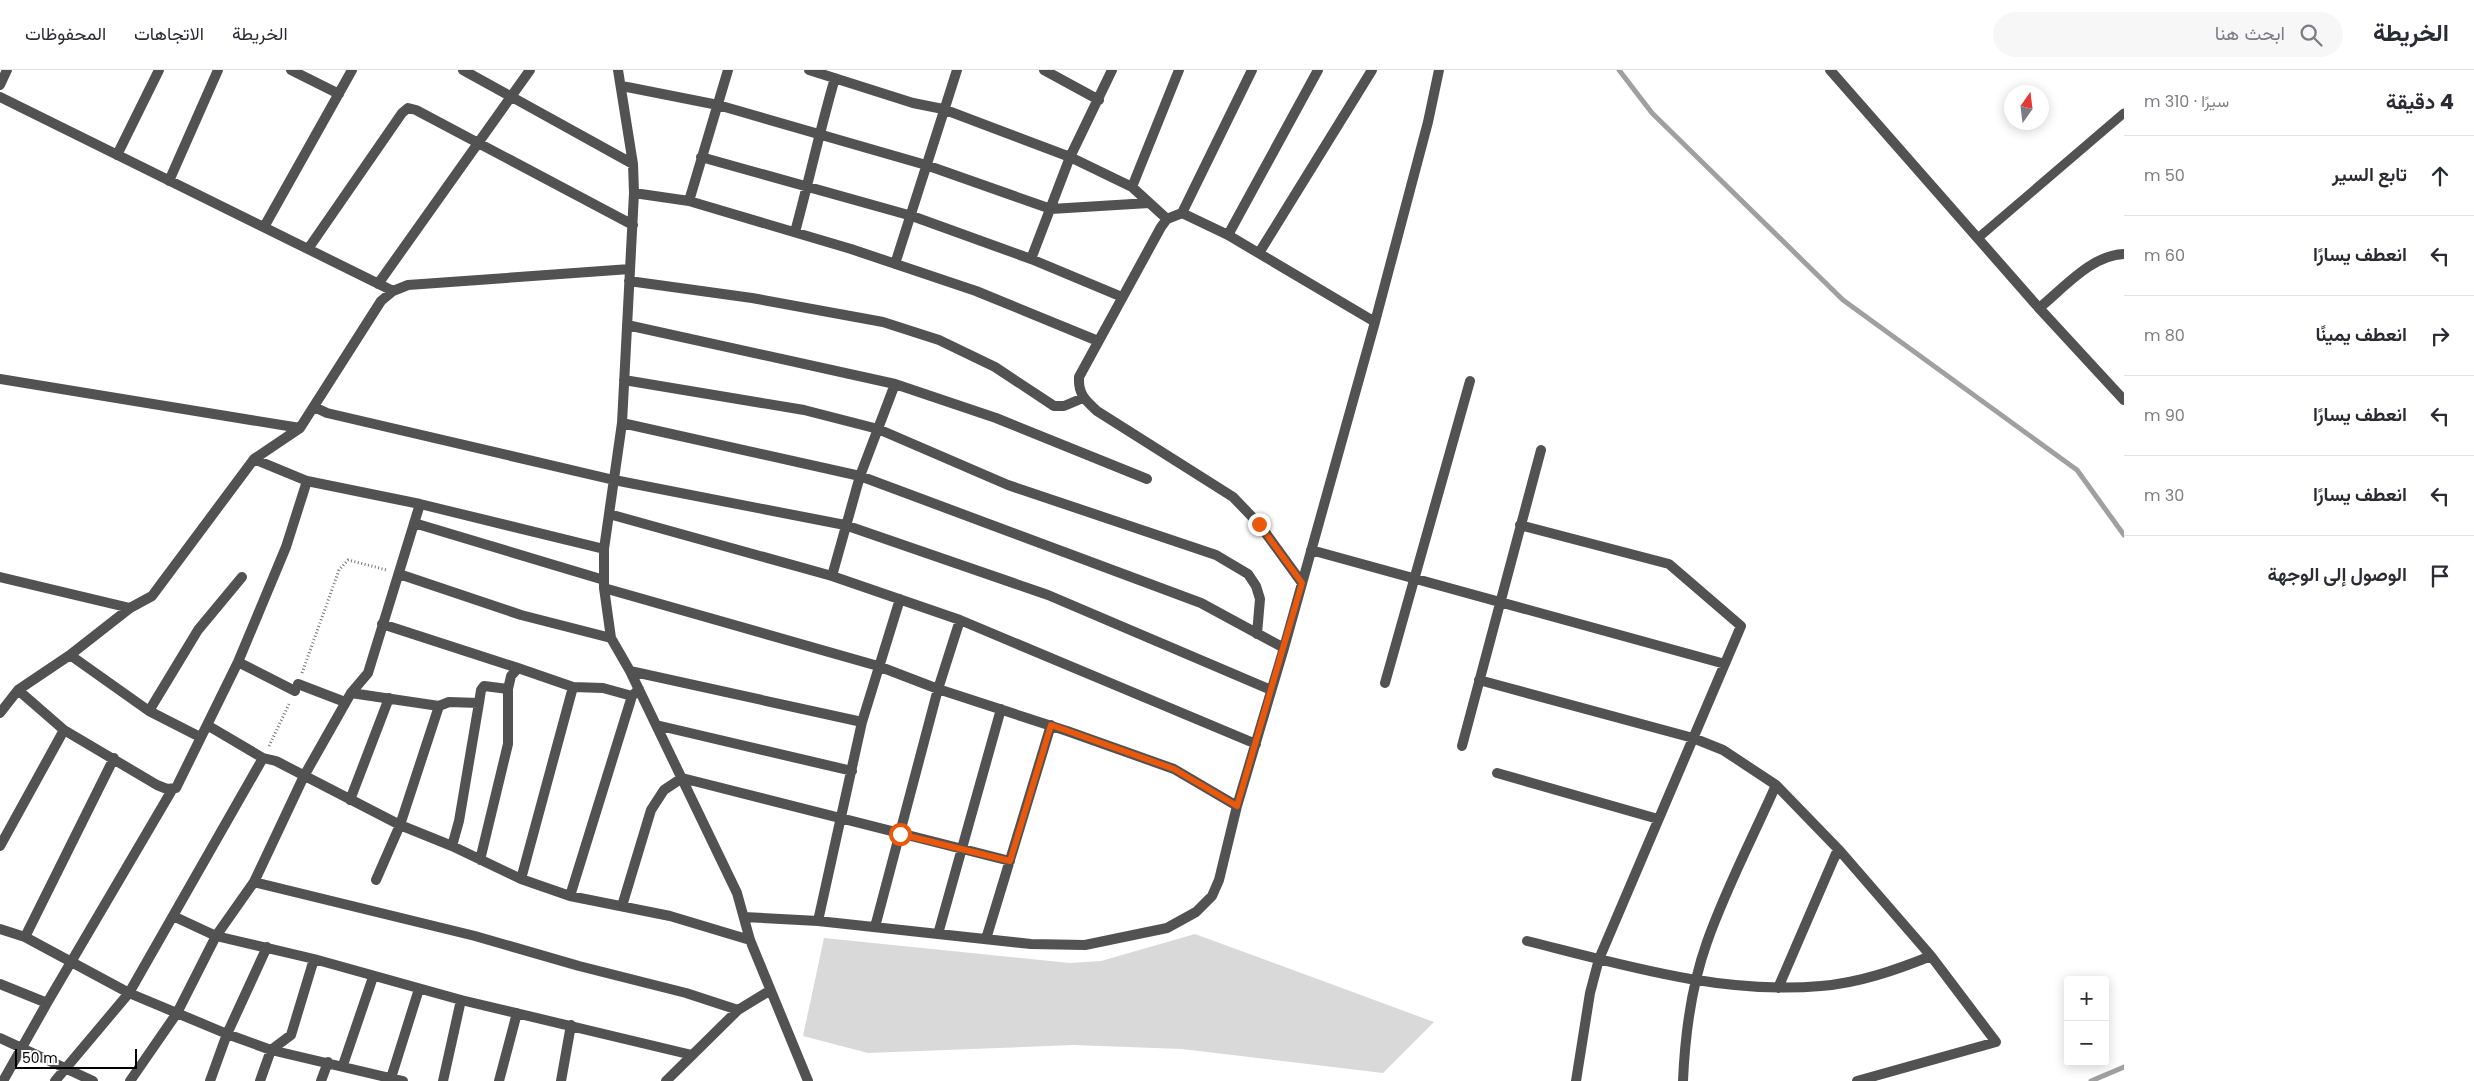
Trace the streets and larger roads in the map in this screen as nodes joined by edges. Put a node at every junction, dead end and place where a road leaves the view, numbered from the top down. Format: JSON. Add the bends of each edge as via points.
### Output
{"nodes":[{"id":1,"x":7,"y":70,"type":"edge"},
{"id":2,"x":159,"y":70,"type":"edge"},
{"id":3,"x":218,"y":70,"type":"edge"},
{"id":4,"x":291,"y":70,"type":"edge"},
{"id":5,"x":352,"y":70,"type":"edge"},
{"id":6,"x":463,"y":70,"type":"edge"},
{"id":7,"x":530,"y":70,"type":"edge"},
{"id":8,"x":618,"y":70,"type":"edge"},
{"id":9,"x":728,"y":70,"type":"edge"},
{"id":10,"x":809,"y":70,"type":"edge"},
{"id":11,"x":957,"y":70,"type":"edge"},
{"id":12,"x":1044,"y":70,"type":"edge"},
{"id":13,"x":1112,"y":70,"type":"edge"},
{"id":14,"x":1179,"y":70,"type":"edge"},
{"id":15,"x":1252,"y":70,"type":"edge"},
{"id":16,"x":1318,"y":70,"type":"edge"},
{"id":17,"x":1372,"y":70,"type":"edge"},
{"id":18,"x":1439,"y":70,"type":"edge"},
{"id":19,"x":1830,"y":70,"type":"edge"},
{"id":20,"x":835,"y":78,"type":"junction"},
{"id":21,"x":0,"y":86,"type":"edge"},
{"id":22,"x":622,"y":86,"type":"junction"},
{"id":23,"x":339,"y":94,"type":"junction"},
{"id":24,"x":0,"y":97,"type":"edge"},
{"id":25,"x":512,"y":97,"type":"junction"},
{"id":26,"x":1099,"y":100,"type":"junction"},
{"id":27,"x":718,"y":105,"type":"junction"},
{"id":28,"x":943,"y":109,"type":"junction"},
{"id":29,"x":818,"y":134,"type":"junction"},
{"id":30,"x":478,"y":144,"type":"junction"},
{"id":31,"x":116,"y":155,"type":"junction"},
{"id":32,"x":1070,"y":156,"type":"junction"},
{"id":33,"x":701,"y":157,"type":"junction"},
{"id":34,"x":633,"y":164,"type":"junction"},
{"id":35,"x":926,"y":165,"type":"junction"},
{"id":36,"x":169,"y":181,"type":"junction"},
{"id":37,"x":808,"y":186,"type":"junction"},
{"id":38,"x":1132,"y":186,"type":"junction"},
{"id":39,"x":634,"y":193,"type":"junction"},
{"id":40,"x":689,"y":201,"type":"junction"},
{"id":41,"x":1149,"y":203,"type":"junction"},
{"id":42,"x":1051,"y":209,"type":"junction"},
{"id":43,"x":1182,"y":213,"type":"junction"},
{"id":44,"x":912,"y":216,"type":"junction"},
{"id":45,"x":1167,"y":219,"type":"junction"},
{"id":46,"x":633,"y":225,"type":"junction"},
{"id":47,"x":264,"y":227,"type":"junction"},
{"id":48,"x":795,"y":232,"type":"junction"},
{"id":49,"x":1228,"y":235,"type":"junction"},
{"id":50,"x":308,"y":249,"type":"junction"},
{"id":51,"x":1259,"y":253,"type":"junction"},
{"id":52,"x":2124,"y":254,"type":"edge"},
{"id":53,"x":1031,"y":259,"type":"junction"},
{"id":54,"x":895,"y":264,"type":"junction"},
{"id":55,"x":630,"y":269,"type":"junction"},
{"id":56,"x":630,"y":280,"type":"junction"},
{"id":57,"x":378,"y":284,"type":"junction"},
{"id":58,"x":393,"y":291,"type":"junction"},
{"id":59,"x":1122,"y":297,"type":"junction"},
{"id":60,"x":2039,"y":308,"type":"junction"},
{"id":61,"x":1375,"y":322,"type":"junction"},
{"id":62,"x":627,"y":325,"type":"junction"},
{"id":63,"x":1098,"y":341,"type":"junction"},
{"id":64,"x":0,"y":379,"type":"edge"},
{"id":65,"x":624,"y":380,"type":"junction"},
{"id":66,"x":1470,"y":382,"type":"dead end"},
{"id":67,"x":895,"y":384,"type":"junction"},
{"id":68,"x":1083,"y":398,"type":"junction"},
{"id":69,"x":2124,"y":400,"type":"edge"},
{"id":70,"x":314,"y":407,"type":"junction"},
{"id":71,"x":622,"y":423,"type":"junction"},
{"id":72,"x":300,"y":428,"type":"junction"},
{"id":73,"x":878,"y":430,"type":"junction"},
{"id":74,"x":1541,"y":450,"type":"dead end"},
{"id":75,"x":254,"y":459,"type":"junction"},
{"id":76,"x":860,"y":476,"type":"junction"},
{"id":77,"x":1146,"y":479,"type":"dead end"},
{"id":78,"x":614,"y":480,"type":"junction"},
{"id":79,"x":307,"y":481,"type":"junction"},
{"id":80,"x":420,"y":504,"type":"junction"},
{"id":81,"x":609,"y":514,"type":"junction"},
{"id":82,"x":414,"y":523,"type":"junction"},
{"id":83,"x":845,"y":525,"type":"junction"},
{"id":84,"x":1520,"y":525,"type":"junction"},
{"id":85,"x":604,"y":548,"type":"junction"},
{"id":86,"x":1311,"y":550,"type":"junction"},
{"id":87,"x":399,"y":574,"type":"junction"},
{"id":88,"x":832,"y":576,"type":"junction"},
{"id":89,"x":0,"y":577,"type":"edge"},
{"id":90,"x":242,"y":577,"type":"dead end"},
{"id":91,"x":1414,"y":578,"type":"junction"},
{"id":92,"x":1302,"y":583,"type":"junction"},
{"id":93,"x":604,"y":584,"type":"junction"},
{"id":94,"x":900,"y":599,"type":"junction"},
{"id":95,"x":1499,"y":602,"type":"junction"},
{"id":96,"x":130,"y":608,"type":"junction"},
{"id":97,"x":960,"y":620,"type":"junction"},
{"id":98,"x":382,"y":624,"type":"junction"},
{"id":99,"x":1257,"y":634,"type":"junction"},
{"id":100,"x":611,"y":638,"type":"junction"},
{"id":101,"x":1284,"y":648,"type":"junction"},
{"id":102,"x":70,"y":654,"type":"junction"},
{"id":103,"x":238,"y":662,"type":"junction"},
{"id":104,"x":1725,"y":664,"type":"junction"},
{"id":105,"x":878,"y":666,"type":"junction"},
{"id":106,"x":518,"y":668,"type":"junction"},
{"id":107,"x":630,"y":671,"type":"junction"},
{"id":108,"x":1479,"y":680,"type":"junction"},
{"id":109,"x":1386,"y":683,"type":"dead end"},
{"id":110,"x":573,"y":687,"type":"junction"},
{"id":111,"x":508,"y":689,"type":"junction"},
{"id":112,"x":938,"y":689,"type":"junction"},
{"id":113,"x":18,"y":690,"type":"junction"},
{"id":114,"x":1271,"y":690,"type":"junction"},
{"id":115,"x":636,"y":692,"type":"junction"},
{"id":116,"x":348,"y":697,"type":"junction"},
{"id":117,"x":389,"y":698,"type":"junction"},
{"id":118,"x":479,"y":703,"type":"junction"},
{"id":119,"x":439,"y":706,"type":"junction"},
{"id":120,"x":1001,"y":708,"type":"junction"},
{"id":121,"x":149,"y":711,"type":"junction"},
{"id":122,"x":0,"y":713,"type":"edge"},
{"id":123,"x":862,"y":722,"type":"junction"},
{"id":124,"x":207,"y":725,"type":"junction"},
{"id":125,"x":656,"y":725,"type":"junction"},
{"id":126,"x":1051,"y":725,"type":"junction"},
{"id":127,"x":64,"y":730,"type":"junction"},
{"id":128,"x":200,"y":738,"type":"junction"},
{"id":129,"x":1693,"y":738,"type":"junction"},
{"id":130,"x":1256,"y":744,"type":"junction"},
{"id":131,"x":1462,"y":746,"type":"dead end"},
{"id":132,"x":114,"y":758,"type":"junction"},
{"id":133,"x":263,"y":758,"type":"junction"},
{"id":134,"x":852,"y":771,"type":"junction"},
{"id":135,"x":1497,"y":773,"type":"dead end"},
{"id":136,"x":304,"y":776,"type":"junction"},
{"id":137,"x":682,"y":778,"type":"junction"},
{"id":138,"x":1776,"y":785,"type":"junction"},
{"id":139,"x":172,"y":790,"type":"junction"},
{"id":140,"x":350,"y":800,"type":"junction"},
{"id":141,"x":1237,"y":806,"type":"junction"},
{"id":142,"x":841,"y":819,"type":"junction"},
{"id":143,"x":1658,"y":819,"type":"junction"},
{"id":144,"x":400,"y":825,"type":"junction"},
{"id":145,"x":900,"y":834,"type":"junction"},
{"id":146,"x":0,"y":846,"type":"edge"},
{"id":147,"x":452,"y":846,"type":"junction"},
{"id":148,"x":961,"y":849,"type":"junction"},
{"id":149,"x":1838,"y":849,"type":"junction"},
{"id":150,"x":480,"y":860,"type":"junction"},
{"id":151,"x":1010,"y":861,"type":"junction"},
{"id":152,"x":521,"y":879,"type":"junction"},
{"id":153,"x":376,"y":880,"type":"dead end"},
{"id":154,"x":254,"y":882,"type":"junction"},
{"id":155,"x":570,"y":896,"type":"junction"},
{"id":156,"x":622,"y":906,"type":"junction"},
{"id":157,"x":172,"y":916,"type":"junction"},
{"id":158,"x":744,"y":917,"type":"junction"},
{"id":159,"x":818,"y":921,"type":"junction"},
{"id":160,"x":875,"y":927,"type":"junction"},
{"id":161,"x":0,"y":929,"type":"edge"},
{"id":162,"x":938,"y":934,"type":"junction"},
{"id":163,"x":216,"y":936,"type":"junction"},
{"id":164,"x":25,"y":937,"type":"junction"},
{"id":165,"x":986,"y":939,"type":"junction"},
{"id":166,"x":750,"y":940,"type":"junction"},
{"id":167,"x":1527,"y":941,"type":"dead end"},
{"id":168,"x":267,"y":946,"type":"junction"},
{"id":169,"x":1931,"y":956,"type":"junction"},
{"id":170,"x":314,"y":959,"type":"junction"},
{"id":171,"x":1600,"y":959,"type":"junction"},
{"id":172,"x":71,"y":960,"type":"junction"},
{"id":173,"x":373,"y":977,"type":"junction"},
{"id":174,"x":1696,"y":980,"type":"junction"},
{"id":175,"x":0,"y":984,"type":"edge"},
{"id":176,"x":1778,"y":988,"type":"junction"},
{"id":177,"x":419,"y":989,"type":"junction"},
{"id":178,"x":769,"y":990,"type":"junction"},
{"id":179,"x":129,"y":992,"type":"junction"},
{"id":180,"x":461,"y":1000,"type":"junction"},
{"id":181,"x":47,"y":1003,"type":"junction"},
{"id":182,"x":738,"y":1010,"type":"junction"},
{"id":183,"x":177,"y":1013,"type":"junction"},
{"id":184,"x":516,"y":1013,"type":"junction"},
{"id":185,"x":571,"y":1025,"type":"junction"},
{"id":186,"x":227,"y":1034,"type":"junction"},
{"id":187,"x":0,"y":1038,"type":"edge"},
{"id":188,"x":22,"y":1048,"type":"junction"},
{"id":189,"x":271,"y":1050,"type":"junction"},
{"id":190,"x":692,"y":1055,"type":"junction"},
{"id":191,"x":328,"y":1062,"type":"junction"},
{"id":192,"x":344,"y":1065,"type":"junction"},
{"id":193,"x":66,"y":1067,"type":"junction"},
{"id":194,"x":385,"y":1078,"type":"edge"},
{"id":195,"x":3,"y":1081,"type":"edge"},
{"id":196,"x":55,"y":1081,"type":"edge"},
{"id":197,"x":93,"y":1081,"type":"edge"},
{"id":198,"x":130,"y":1081,"type":"edge"},
{"id":199,"x":210,"y":1081,"type":"edge"},
{"id":200,"x":260,"y":1081,"type":"edge"},
{"id":201,"x":321,"y":1081,"type":"edge"},
{"id":202,"x":403,"y":1081,"type":"edge"},
{"id":203,"x":443,"y":1081,"type":"edge"},
{"id":204,"x":499,"y":1081,"type":"edge"},
{"id":205,"x":561,"y":1081,"type":"edge"},
{"id":206,"x":666,"y":1081,"type":"edge"},
{"id":207,"x":808,"y":1081,"type":"edge"},
{"id":208,"x":1576,"y":1081,"type":"edge"},
{"id":209,"x":1683,"y":1081,"type":"edge"},
{"id":210,"x":1856,"y":1081,"type":"edge"}],
"edges":[{"from":1,"to":21,"type":"street"},
{"from":2,"to":31,"type":"street"},
{"from":3,"to":36,"type":"street"},
{"from":4,"to":23,"type":"street"},
{"from":5,"to":23,"type":"street"},
{"from":6,"to":25,"type":"street"},
{"from":7,"to":25,"type":"street"},
{"from":8,"to":22,"type":"street"},
{"from":9,"to":27,"type":"street"},
{"from":10,"to":20,"type":"street"},
{"from":11,"to":28,"type":"street"},
{"from":12,"to":26,"type":"street"},
{"from":13,"to":26,"type":"street"},
{"from":14,"to":38,"type":"street"},
{"from":15,"to":43,"type":"street"},
{"from":16,"to":49,"type":"street"},
{"from":17,"to":51,"type":"street"},
{"from":18,"to":61,"type":"street"},
{"from":19,"to":60,"type":"street"},
{"from":20,"to":28,"type":"street","via":[[913,103]]},
{"from":20,"to":29,"type":"street"},
{"from":22,"to":27,"type":"street"},
{"from":22,"to":34,"type":"street"},
{"from":23,"to":47,"type":"street"},
{"from":24,"to":31,"type":"street"},
{"from":25,"to":30,"type":"street"},
{"from":25,"to":34,"type":"street"},
{"from":26,"to":32,"type":"street"},
{"from":27,"to":29,"type":"street"},
{"from":27,"to":33,"type":"street"},
{"from":28,"to":32,"type":"street"},
{"from":28,"to":35,"type":"street"},
{"from":29,"to":35,"type":"street"},
{"from":29,"to":37,"type":"street"},
{"from":30,"to":46,"type":"street"},
{"from":30,"to":50,"type":"street","via":[[408,108]]},
{"from":30,"to":57,"type":"street"},
{"from":31,"to":36,"type":"street"},
{"from":32,"to":38,"type":"street"},
{"from":32,"to":42,"type":"street"},
{"from":33,"to":37,"type":"street"},
{"from":33,"to":40,"type":"street"},
{"from":34,"to":39,"type":"street"},
{"from":35,"to":42,"type":"street"},
{"from":35,"to":44,"type":"street"},
{"from":36,"to":47,"type":"street"},
{"from":37,"to":44,"type":"street"},
{"from":37,"to":48,"type":"street"},
{"from":38,"to":41,"type":"street"},
{"from":39,"to":40,"type":"street"},
{"from":39,"to":46,"type":"street"},
{"from":40,"to":48,"type":"street"},
{"from":41,"to":42,"type":"street"},
{"from":41,"to":45,"type":"street"},
{"from":42,"to":53,"type":"street"},
{"from":43,"to":45,"type":"street"},
{"from":43,"to":49,"type":"street"},
{"from":44,"to":53,"type":"street"},
{"from":44,"to":54,"type":"street"},
{"from":45,"to":59,"type":"street"},
{"from":46,"to":55,"type":"street"},
{"from":47,"to":50,"type":"street"},
{"from":48,"to":54,"type":"street"},
{"from":49,"to":51,"type":"street"},
{"from":50,"to":57,"type":"street"},
{"from":51,"to":61,"type":"street"},
{"from":52,"to":60,"type":"street","via":[[2112,254],[2098,260]]},
{"from":53,"to":59,"type":"street"},
{"from":54,"to":63,"type":"street","via":[[976,291]]},
{"from":55,"to":56,"type":"street"},
{"from":55,"to":58,"type":"street","via":[[408,285]]},
{"from":56,"to":62,"type":"street"},
{"from":56,"to":68,"type":"street","via":[[883,322],[939,340],[995,367],[1054,406],[1064,406]]},
{"from":57,"to":58,"type":"street"},
{"from":58,"to":70,"type":"street","via":[[381,301]]},
{"from":59,"to":63,"type":"street"},
{"from":60,"to":69,"type":"street"},
{"from":61,"to":86,"type":"street"},
{"from":62,"to":65,"type":"street"},
{"from":62,"to":67,"type":"street"},
{"from":63,"to":68,"type":"street","via":[[1079,377]]},
{"from":64,"to":72,"type":"street"},
{"from":65,"to":71,"type":"street"},
{"from":65,"to":73,"type":"street","via":[[804,410]]},
{"from":66,"to":91,"type":"street"},
{"from":67,"to":73,"type":"street"},
{"from":67,"to":77,"type":"street","via":[[996,418]]},
{"from":68,"to":92,"type":"street","via":[[1097,411],[1233,498],[1259,524]]},
{"from":70,"to":72,"type":"street"},
{"from":70,"to":78,"type":"street","via":[[327,413]]},
{"from":71,"to":76,"type":"street"},
{"from":71,"to":78,"type":"street"},
{"from":72,"to":75,"type":"street"},
{"from":73,"to":76,"type":"street"},
{"from":73,"to":99,"type":"street","via":[[1008,485],[1216,555],[1248,574],[1256,586],[1260,599]]},
{"from":74,"to":84,"type":"street"},
{"from":75,"to":79,"type":"street"},
{"from":75,"to":96,"type":"street","via":[[152,596]]},
{"from":76,"to":83,"type":"street"},
{"from":76,"to":99,"type":"street","via":[[1201,603]]},
{"from":78,"to":81,"type":"street"},
{"from":78,"to":83,"type":"street"},
{"from":79,"to":80,"type":"street"},
{"from":79,"to":103,"type":"street","via":[[286,547]]},
{"from":80,"to":82,"type":"street"},
{"from":80,"to":85,"type":"street"},
{"from":81,"to":85,"type":"street"},
{"from":81,"to":88,"type":"street"},
{"from":82,"to":87,"type":"street"},
{"from":82,"to":93,"type":"street"},
{"from":83,"to":88,"type":"street"},
{"from":83,"to":114,"type":"street","via":[[1048,595]]},
{"from":84,"to":95,"type":"street"},
{"from":84,"to":104,"type":"street","via":[[1669,564],[1742,626]]},
{"from":85,"to":93,"type":"street"},
{"from":86,"to":91,"type":"street"},
{"from":86,"to":92,"type":"street"},
{"from":87,"to":98,"type":"street"},
{"from":87,"to":100,"type":"street","via":[[521,615]]},
{"from":88,"to":94,"type":"street"},
{"from":89,"to":96,"type":"street"},
{"from":90,"to":121,"type":"street","via":[[198,630]]},
{"from":91,"to":95,"type":"street"},
{"from":91,"to":109,"type":"street"},
{"from":92,"to":101,"type":"street"},
{"from":93,"to":100,"type":"street"},
{"from":93,"to":105,"type":"street"},
{"from":94,"to":97,"type":"street"},
{"from":94,"to":105,"type":"street"},
{"from":95,"to":104,"type":"street"},
{"from":95,"to":108,"type":"street"},
{"from":96,"to":102,"type":"street"},
{"from":97,"to":112,"type":"street"},
{"from":97,"to":130,"type":"street"},
{"from":98,"to":106,"type":"street"},
{"from":98,"to":116,"type":"street","via":[[368,672]]},
{"from":99,"to":101,"type":"street"},
{"from":100,"to":107,"type":"street"},
{"from":101,"to":114,"type":"street"},
{"from":102,"to":113,"type":"street"},
{"from":102,"to":121,"type":"street"},
{"from":103,"to":116,"type":"street","via":[[297,688]]},
{"from":103,"to":124,"type":"street"},
{"from":104,"to":129,"type":"street"},
{"from":105,"to":112,"type":"street"},
{"from":105,"to":123,"type":"street"},
{"from":106,"to":110,"type":"street"},
{"from":106,"to":111,"type":"street","via":[[511,676]]},
{"from":107,"to":115,"type":"street"},
{"from":107,"to":123,"type":"street"},
{"from":108,"to":129,"type":"street"},
{"from":108,"to":131,"type":"street"},
{"from":110,"to":115,"type":"street"},
{"from":110,"to":152,"type":"street"},
{"from":111,"to":118,"type":"street","via":[[484,686]]},
{"from":111,"to":150,"type":"street","via":[[508,744]]},
{"from":112,"to":120,"type":"street"},
{"from":112,"to":145,"type":"street"},
{"from":113,"to":122,"type":"street"},
{"from":113,"to":127,"type":"street"},
{"from":114,"to":130,"type":"street"},
{"from":115,"to":125,"type":"street"},
{"from":115,"to":155,"type":"street"},
{"from":116,"to":117,"type":"street"},
{"from":116,"to":136,"type":"street"},
{"from":117,"to":119,"type":"street"},
{"from":117,"to":140,"type":"street"},
{"from":118,"to":119,"type":"street","via":[[449,702]]},
{"from":118,"to":147,"type":"street"},
{"from":119,"to":144,"type":"street"},
{"from":120,"to":126,"type":"street"},
{"from":120,"to":148,"type":"street"},
{"from":121,"to":128,"type":"street"},
{"from":123,"to":134,"type":"street"},
{"from":124,"to":128,"type":"street"},
{"from":124,"to":133,"type":"street"},
{"from":125,"to":134,"type":"street"},
{"from":125,"to":137,"type":"street"},
{"from":126,"to":141,"type":"street","via":[[1174,769]]},
{"from":126,"to":151,"type":"street"},
{"from":127,"to":132,"type":"street"},
{"from":127,"to":146,"type":"street"},
{"from":128,"to":139,"type":"street","via":[[180,784]]},
{"from":129,"to":138,"type":"street","via":[[1723,750]]},
{"from":129,"to":143,"type":"street"},
{"from":130,"to":141,"type":"street"},
{"from":132,"to":139,"type":"street","via":[[157,785]]},
{"from":132,"to":164,"type":"street"},
{"from":133,"to":136,"type":"street"},
{"from":133,"to":157,"type":"street"},
{"from":134,"to":142,"type":"street"},
{"from":135,"to":143,"type":"street"},
{"from":136,"to":140,"type":"street"},
{"from":136,"to":154,"type":"street"},
{"from":137,"to":142,"type":"street"},
{"from":137,"to":156,"type":"street","via":[[664,790],[651,810]]},
{"from":137,"to":158,"type":"street","via":[[737,893]]},
{"from":138,"to":149,"type":"street"},
{"from":138,"to":174,"type":"street","via":[[1721,905]]},
{"from":139,"to":172,"type":"street"},
{"from":140,"to":144,"type":"street"},
{"from":141,"to":165,"type":"street","via":[[1212,896],[1196,912],[1167,928],[1085,945]]},
{"from":142,"to":145,"type":"street"},
{"from":142,"to":159,"type":"street"},
{"from":143,"to":171,"type":"street"},
{"from":144,"to":147,"type":"street"},
{"from":144,"to":153,"type":"street"},
{"from":145,"to":148,"type":"street"},
{"from":145,"to":160,"type":"street"},
{"from":147,"to":150,"type":"street"},
{"from":148,"to":151,"type":"street"},
{"from":148,"to":162,"type":"street"},
{"from":149,"to":169,"type":"street"},
{"from":149,"to":176,"type":"street"},
{"from":150,"to":152,"type":"street"},
{"from":151,"to":165,"type":"street"},
{"from":152,"to":155,"type":"street"},
{"from":154,"to":163,"type":"street"},
{"from":154,"to":182,"type":"street","via":[[474,936]]},
{"from":155,"to":156,"type":"street"},
{"from":156,"to":166,"type":"street","via":[[670,916]]},
{"from":157,"to":163,"type":"street"},
{"from":157,"to":179,"type":"street"},
{"from":158,"to":159,"type":"street"},
{"from":158,"to":166,"type":"street"},
{"from":159,"to":160,"type":"street"},
{"from":160,"to":162,"type":"street"},
{"from":161,"to":164,"type":"street"},
{"from":162,"to":165,"type":"street"},
{"from":163,"to":168,"type":"street"},
{"from":163,"to":183,"type":"street"},
{"from":164,"to":172,"type":"street"},
{"from":166,"to":178,"type":"street"},
{"from":167,"to":171,"type":"street"},
{"from":168,"to":170,"type":"street"},
{"from":168,"to":186,"type":"street"},
{"from":169,"to":176,"type":"street","via":[[1857,980]]},
{"from":169,"to":210,"type":"street","via":[[1996,1042]]},
{"from":170,"to":173,"type":"street"},
{"from":170,"to":189,"type":"street","via":[[291,1035]]},
{"from":171,"to":174,"type":"street"},
{"from":171,"to":208,"type":"street","via":[[1590,993]]},
{"from":172,"to":179,"type":"street"},
{"from":172,"to":181,"type":"street"},
{"from":173,"to":177,"type":"street"},
{"from":173,"to":192,"type":"street"},
{"from":174,"to":176,"type":"street","via":[[1748,988]]},
{"from":174,"to":209,"type":"street","via":[[1687,1023]]},
{"from":175,"to":181,"type":"street"},
{"from":177,"to":180,"type":"street"},
{"from":177,"to":194,"type":"street"},
{"from":178,"to":182,"type":"street"},
{"from":178,"to":207,"type":"street"},
{"from":179,"to":183,"type":"street"},
{"from":179,"to":193,"type":"street"},
{"from":180,"to":184,"type":"street"},
{"from":180,"to":203,"type":"street"},
{"from":181,"to":188,"type":"street"},
{"from":182,"to":190,"type":"street"},
{"from":183,"to":186,"type":"street"},
{"from":183,"to":198,"type":"street"},
{"from":184,"to":185,"type":"street"},
{"from":184,"to":204,"type":"street"},
{"from":185,"to":190,"type":"street"},
{"from":185,"to":205,"type":"street"},
{"from":186,"to":189,"type":"street"},
{"from":186,"to":199,"type":"street"},
{"from":187,"to":188,"type":"street"},
{"from":188,"to":193,"type":"street"},
{"from":188,"to":195,"type":"street"},
{"from":189,"to":191,"type":"street"},
{"from":189,"to":200,"type":"street"},
{"from":190,"to":206,"type":"street"},
{"from":191,"to":192,"type":"street"},
{"from":191,"to":201,"type":"street"},
{"from":192,"to":194,"type":"street"},
{"from":193,"to":196,"type":"street"},
{"from":193,"to":197,"type":"street"},
{"from":194,"to":202,"type":"street"}]}
